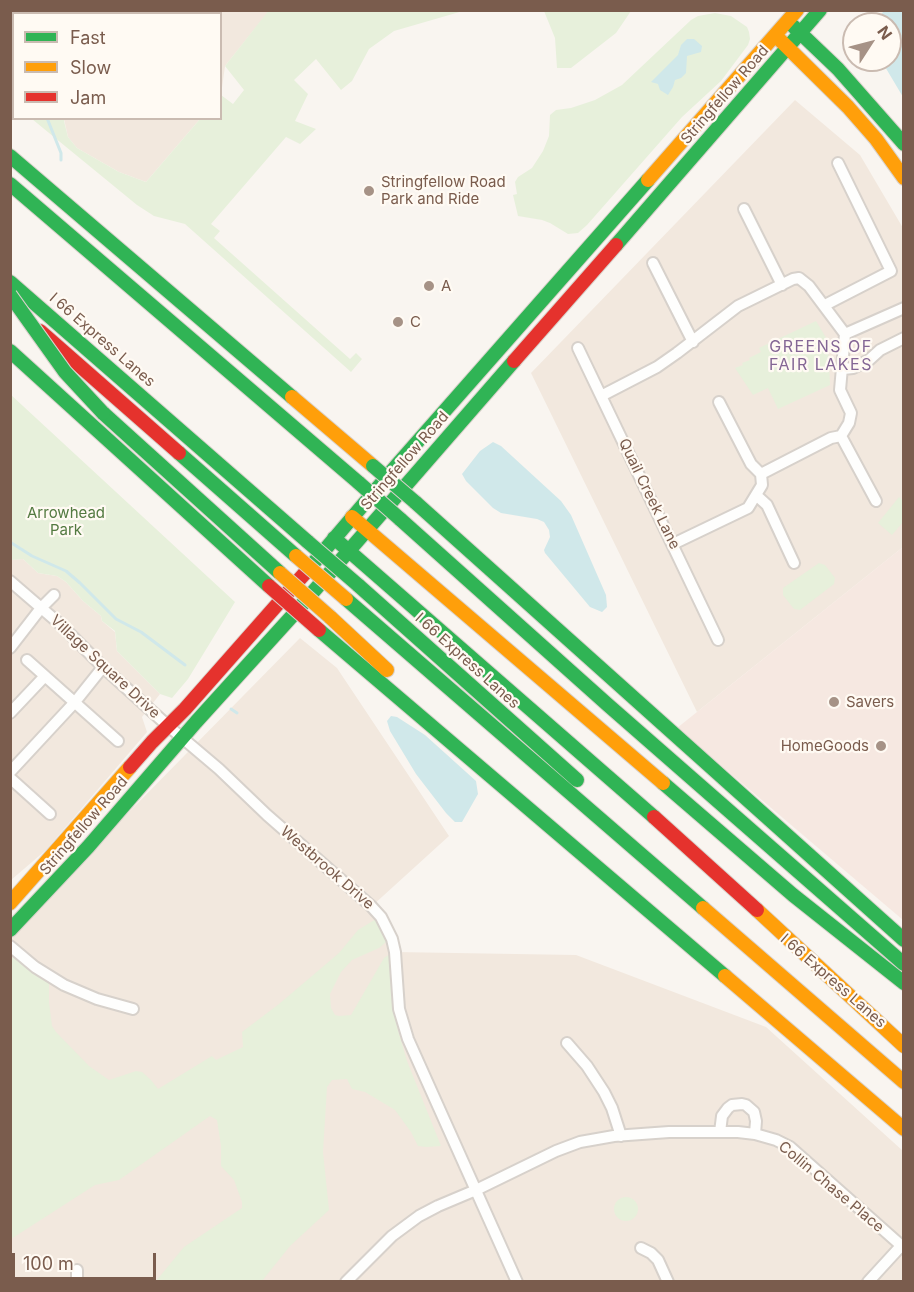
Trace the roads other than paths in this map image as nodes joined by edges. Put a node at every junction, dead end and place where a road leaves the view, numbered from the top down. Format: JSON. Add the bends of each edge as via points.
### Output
{"nodes":[{"id":1,"x":820,"y":10,"type":"edge"},
{"id":2,"x":792,"y":16,"type":"edge"},
{"id":3,"x":801,"y":33,"type":"junction"},
{"id":4,"x":776,"y":35,"type":"junction"},
{"id":5,"x":788,"y":48,"type":"junction"},
{"id":6,"x":903,"y":144,"type":"edge"},
{"id":7,"x":10,"y":156,"type":"edge"},
{"id":8,"x":838,"y":163,"type":"dead end"},
{"id":9,"x":903,"y":178,"type":"edge"},
{"id":10,"x":10,"y":184,"type":"edge"},
{"id":11,"x":744,"y":209,"type":"dead end"},
{"id":12,"x":653,"y":263,"type":"dead end"},
{"id":13,"x":10,"y":282,"type":"edge"},
{"id":14,"x":782,"y":285,"type":"junction"},
{"id":15,"x":10,"y":295,"type":"edge"},
{"id":16,"x":10,"y":305,"type":"edge"},
{"id":17,"x":825,"y":305,"type":"junction"},
{"id":18,"x":903,"y":308,"type":"edge"},
{"id":19,"x":845,"y":334,"type":"junction"},
{"id":20,"x":903,"y":338,"type":"edge"},
{"id":21,"x":693,"y":342,"type":"junction"},
{"id":22,"x":578,"y":348,"type":"dead end"},
{"id":23,"x":10,"y":351,"type":"edge"},
{"id":24,"x":843,"y":369,"type":"junction"},
{"id":25,"x":601,"y":396,"type":"junction"},
{"id":26,"x":719,"y":402,"type":"dead end"},
{"id":27,"x":841,"y":436,"type":"junction"},
{"id":28,"x":761,"y":474,"type":"junction"},
{"id":29,"x":756,"y":495,"type":"junction"},
{"id":30,"x":876,"y":501,"type":"dead end"},
{"id":31,"x":352,"y":517,"type":"junction"},
{"id":32,"x":367,"y":529,"type":"junction"},
{"id":33,"x":334,"y":538,"type":"junction"},
{"id":34,"x":673,"y":544,"type":"junction"},
{"id":35,"x":348,"y":551,"type":"junction"},
{"id":36,"x":794,"y":563,"type":"dead end"},
{"id":37,"x":10,"y":581,"type":"edge"},
{"id":38,"x":54,"y":595,"type":"dead end"},
{"id":39,"x":41,"y":608,"type":"junction"},
{"id":40,"x":718,"y":640,"type":"dead end"},
{"id":41,"x":11,"y":648,"type":"edge"},
{"id":42,"x":27,"y":660,"type":"dead end"},
{"id":43,"x":103,"y":666,"type":"junction"},
{"id":44,"x":45,"y":676,"type":"junction"},
{"id":45,"x":75,"y":702,"type":"junction"},
{"id":46,"x":10,"y":713,"type":"edge"},
{"id":47,"x":167,"y":725,"type":"junction"},
{"id":48,"x":182,"y":738,"type":"junction"},
{"id":49,"x":118,"y":741,"type":"dead end"},
{"id":50,"x":10,"y":772,"type":"edge"},
{"id":51,"x":10,"y":778,"type":"edge"},
{"id":52,"x":585,"y":787,"type":"dead end"},
{"id":53,"x":515,"y":796,"type":"junction"},
{"id":54,"x":50,"y":814,"type":"dead end"},
{"id":55,"x":10,"y":903,"type":"edge"},
{"id":56,"x":868,"y":910,"type":"junction"},
{"id":57,"x":10,"y":930,"type":"edge"},
{"id":58,"x":903,"y":933,"type":"edge"},
{"id":59,"x":903,"y":940,"type":"edge"},
{"id":60,"x":10,"y":946,"type":"edge"},
{"id":61,"x":779,"y":956,"type":"dead end"},
{"id":62,"x":903,"y":964,"type":"edge"},
{"id":63,"x":903,"y":983,"type":"edge"},
{"id":64,"x":133,"y":1009,"type":"dead end"},
{"id":65,"x":867,"y":1032,"type":"dead end"},
{"id":66,"x":567,"y":1043,"type":"dead end"},
{"id":67,"x":903,"y":1046,"type":"edge"},
{"id":68,"x":903,"y":1082,"type":"edge"},
{"id":69,"x":903,"y":1129,"type":"edge"},
{"id":70,"x":720,"y":1132,"type":"junction"},
{"id":71,"x":755,"y":1134,"type":"junction"},
{"id":72,"x":621,"y":1136,"type":"junction"},
{"id":73,"x":476,"y":1190,"type":"junction"},
{"id":74,"x":902,"y":1247,"type":"edge"},
{"id":75,"x":641,"y":1248,"type":"dead end"},
{"id":76,"x":77,"y":1270,"type":"dead end"},
{"id":77,"x":77,"y":1281,"type":"edge"},
{"id":78,"x":346,"y":1281,"type":"edge"},
{"id":79,"x":517,"y":1281,"type":"edge"},
{"id":80,"x":668,"y":1281,"type":"edge"},
{"id":81,"x":868,"y":1281,"type":"edge"}],
"edges":[{"from":1,"to":3,"type":"main road","name":"Stringfellow Road"},
{"from":2,"to":3,"type":"main road"},
{"from":2,"to":4,"type":"main road","name":"Stringfellow Road"},
{"from":3,"to":5,"type":"main road","name":"Stringfellow Road"},
{"from":3,"to":6,"type":"main road","via":[[864,97]]},
{"from":4,"to":5,"type":"main road"},
{"from":4,"to":31,"type":"main road","name":"Stringfellow Road"},
{"from":5,"to":9,"type":"main road","via":[[848,107]]},
{"from":5,"to":32,"type":"main road","name":"Stringfellow Road"},
{"from":7,"to":56,"type":"main road","bridge":true,"via":[[415,502]]},
{"from":8,"to":17,"type":"street","via":[[891,271]]},
{"from":10,"to":62,"type":"main road","bridge":true,"via":[[359,483]]},
{"from":11,"to":14,"type":"street"},
{"from":12,"to":21,"type":"street"},
{"from":13,"to":52,"type":"main road","name":"I 66 Express Lanes","bridge":true},
{"from":14,"to":17,"type":"street","via":[[799,278]]},
{"from":14,"to":21,"type":"street","via":[[738,306]]},
{"from":15,"to":53,"type":"main road","bridge":true,"via":[[64,372],[103,413],[384,667]]},
{"from":16,"to":68,"type":"main road","bridge":true},
{"from":17,"to":19,"type":"street"},
{"from":18,"to":19,"type":"street"},
{"from":19,"to":24,"type":"street"},
{"from":20,"to":24,"type":"street","via":[[869,360]]},
{"from":21,"to":25,"type":"street","via":[[657,367]]},
{"from":22,"to":25,"type":"street","name":"Quail Creek Lane"},
{"from":23,"to":53,"type":"main road","bridge":true,"via":[[269,586]]},
{"from":24,"to":27,"type":"street","via":[[840,390],[851,413]]},
{"from":25,"to":34,"type":"street","name":"Quail Creek Lane"},
{"from":26,"to":28,"type":"street","via":[[751,464]]},
{"from":27,"to":28,"type":"street"},
{"from":27,"to":30,"type":"street"},
{"from":28,"to":29,"type":"street","via":[[762,485]]},
{"from":29,"to":34,"type":"street","via":[[748,508]]},
{"from":29,"to":36,"type":"street","via":[[767,505]]},
{"from":31,"to":32,"type":"main road"},
{"from":31,"to":33,"type":"main road","name":"Stringfellow Road"},
{"from":32,"to":35,"type":"main road","name":"Stringfellow Road"},
{"from":32,"to":63,"type":"main road","via":[[793,895]]},
{"from":33,"to":35,"type":"main road"},
{"from":33,"to":47,"type":"main road","name":"Stringfellow Road"},
{"from":34,"to":40,"type":"street","name":"Quail Creek Lane"},
{"from":35,"to":48,"type":"main road","name":"Stringfellow Road"},
{"from":35,"to":67,"type":"main road","via":[[663,825]]},
{"from":37,"to":39,"type":"street","name":"Village Square Drive"},
{"from":38,"to":39,"type":"street"},
{"from":39,"to":41,"type":"street"},
{"from":39,"to":43,"type":"street","name":"Village Square Drive"},
{"from":42,"to":44,"type":"street"},
{"from":43,"to":45,"type":"street"},
{"from":43,"to":47,"type":"street","name":"Village Square Drive"},
{"from":44,"to":45,"type":"street"},
{"from":44,"to":46,"type":"street"},
{"from":45,"to":49,"type":"street"},
{"from":45,"to":50,"type":"street"},
{"from":47,"to":48,"type":"street","name":"Westbrook Drive"},
{"from":47,"to":55,"type":"main road","name":"Stringfellow Road"},
{"from":48,"to":57,"type":"main road","name":"Stringfellow Road"},
{"from":48,"to":73,"type":"street","name":"Westbrook Drive","via":[[381,917],[395,952],[402,1024]]},
{"from":51,"to":54,"type":"street"},
{"from":53,"to":69,"type":"main road"},
{"from":56,"to":58,"type":"main road"},
{"from":56,"to":59,"type":"main road"},
{"from":60,"to":64,"type":"street","via":[[64,985]]},
{"from":61,"to":65,"type":"main road","name":"I 66 Express Lanes"},
{"from":66,"to":72,"type":"street","via":[[604,1092]]},
{"from":70,"to":71,"type":"street","name":"Collin Chase Place"},
{"from":70,"to":71,"type":"street","via":[[722,1116],[728,1108],[742,1104],[754,1112]]},
{"from":70,"to":72,"type":"street","name":"Collin Chase Place"},
{"from":71,"to":74,"type":"street","name":"Collin Chase Place","via":[[790,1147]]},
{"from":72,"to":73,"type":"street","name":"Collin Chase Place","via":[[580,1142]]},
{"from":73,"to":78,"type":"street","name":"Collin Chase Place","via":[[408,1224]]},
{"from":73,"to":79,"type":"street","name":"Westbrook Drive"},
{"from":74,"to":81,"type":"street"},
{"from":75,"to":80,"type":"street","via":[[658,1260]]},
{"from":76,"to":77,"type":"street"}]}
